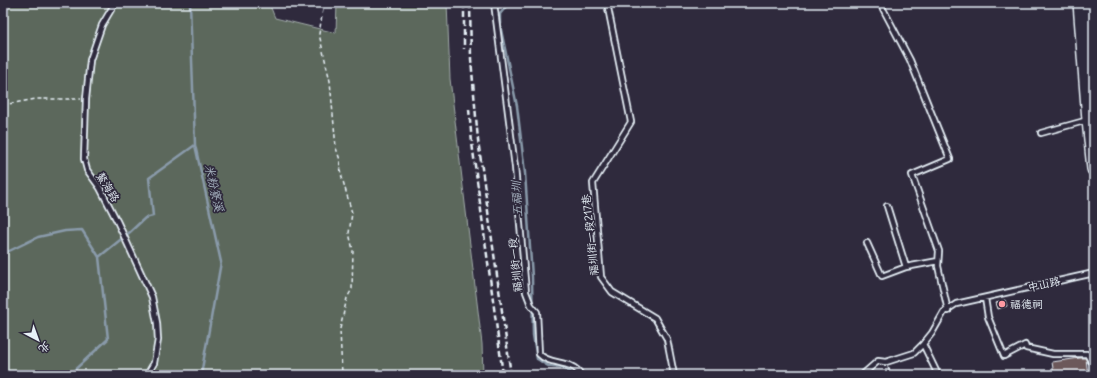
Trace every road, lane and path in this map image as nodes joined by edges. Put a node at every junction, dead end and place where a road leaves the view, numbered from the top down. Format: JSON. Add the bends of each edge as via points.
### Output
{"nodes":[{"id":1,"x":114,"y":3,"type":"edge"},
{"id":2,"x":324,"y":3,"type":"edge"},
{"id":3,"x":494,"y":3,"type":"edge"},
{"id":4,"x":607,"y":3,"type":"edge"},
{"id":5,"x":880,"y":3,"type":"edge"},
{"id":6,"x":1080,"y":3,"type":"edge"},
{"id":7,"x":1090,"y":3,"type":"edge"},
{"id":8,"x":1094,"y":56,"type":"edge"},
{"id":9,"x":86,"y":99,"type":"junction"},
{"id":10,"x":3,"y":105,"type":"edge"},
{"id":11,"x":1089,"y":120,"type":"junction"},
{"id":12,"x":1041,"y":133,"type":"dead end"},
{"id":13,"x":1094,"y":169,"type":"edge"},
{"id":14,"x":887,"y":206,"type":"dead end"},
{"id":15,"x":867,"y":242,"type":"dead end"},
{"id":16,"x":938,"y":261,"type":"junction"},
{"id":17,"x":906,"y":267,"type":"junction"},
{"id":18,"x":1094,"y":273,"type":"edge"},
{"id":19,"x":985,"y":298,"type":"junction"},
{"id":20,"x":948,"y":311,"type":"junction"},
{"id":21,"x":923,"y":344,"type":"junction"},
{"id":22,"x":1094,"y":362,"type":"edge"},
{"id":23,"x":147,"y":375,"type":"edge"},
{"id":24,"x":342,"y":375,"type":"edge"},
{"id":25,"x":581,"y":375,"type":"edge"},
{"id":26,"x":674,"y":375,"type":"edge"},
{"id":27,"x":862,"y":375,"type":"edge"},
{"id":28,"x":938,"y":375,"type":"edge"}],
"edges":[{"from":1,"to":9,"type":"lane","name":"鰲海路","via":[[102,25],[90,60]]},
{"from":2,"to":24,"type":"path","via":[[319,34],[330,81],[336,148],[352,213],[349,233],[353,250],[352,289],[340,329]]},
{"from":3,"to":25,"type":"lane","name":"福圳街一段","via":[[516,167],[526,292],[537,312],[539,354],[544,359],[574,367]]},
{"from":4,"to":26,"type":"lane","name":"福圳街一段217巷","via":[[631,122],[593,183],[601,277],[612,292],[655,318],[667,339]]},
{"from":5,"to":16,"type":"lane","via":[[910,60],[950,159],[912,175],[939,251]]},
{"from":6,"to":11,"type":"street"},
{"from":7,"to":8,"type":"street"},
{"from":9,"to":10,"type":"path","via":[[36,99]]},
{"from":9,"to":23,"type":"lane","name":"鰲海路","via":[[83,143],[87,170],[100,188],[117,221],[152,297],[158,340],[154,363]]},
{"from":11,"to":12,"type":"lane"},
{"from":11,"to":13,"type":"street"},
{"from":14,"to":17,"type":"lane"},
{"from":15,"to":17,"type":"lane","via":[[882,276]]},
{"from":16,"to":17,"type":"lane"},
{"from":16,"to":20,"type":"lane"},
{"from":18,"to":19,"type":"lane","name":"中山路"},
{"from":19,"to":20,"type":"lane","name":"中山路","via":[[956,304]]},
{"from":19,"to":22,"type":"lane","via":[[988,318],[1004,356],[1025,345],[1026,348],[1053,354],[1087,354]]},
{"from":20,"to":21,"type":"lane","name":"中山路","via":[[944,312]]},
{"from":21,"to":27,"type":"lane","name":"中山路","via":[[914,353],[886,362],[878,361]]},
{"from":21,"to":28,"type":"lane"}]}
